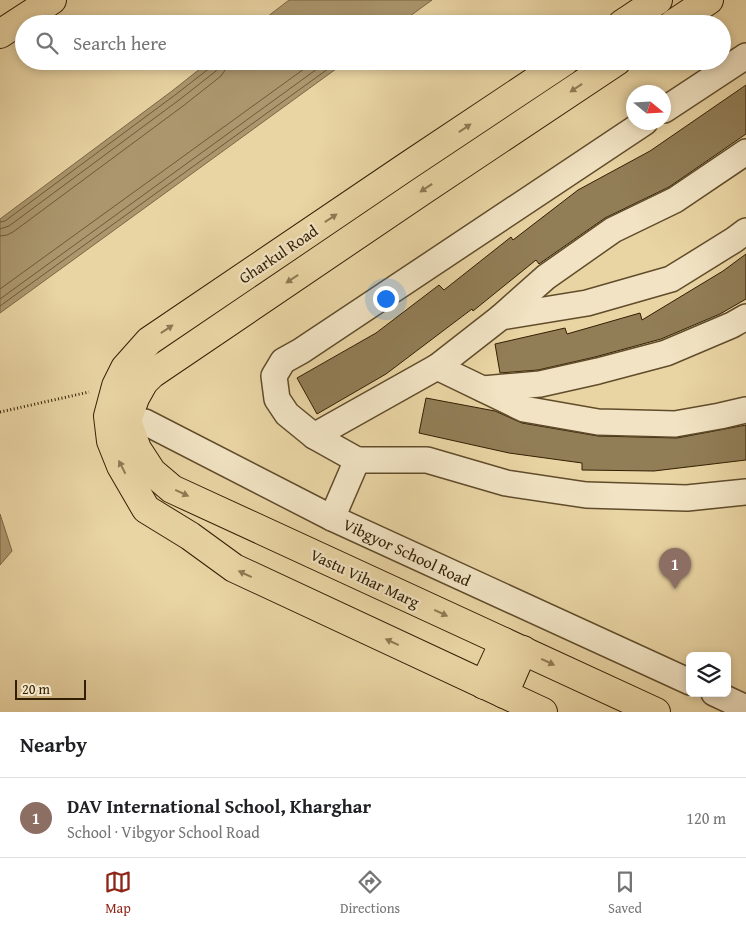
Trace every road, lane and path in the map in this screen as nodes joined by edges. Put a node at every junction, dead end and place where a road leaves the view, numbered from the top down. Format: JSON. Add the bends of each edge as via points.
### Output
{"nodes":[{"id":1,"x":52,"y":0,"type":"edge"},
{"id":2,"x":658,"y":0,"type":"edge"},
{"id":3,"x":709,"y":0,"type":"edge"},
{"id":4,"x":29,"y":15,"type":"edge"},
{"id":5,"x":636,"y":15,"type":"edge"},
{"id":6,"x":686,"y":15,"type":"edge"},
{"id":7,"x":15,"y":24,"type":"edge"},
{"id":8,"x":0,"y":34,"type":"edge"},
{"id":9,"x":746,"y":56,"type":"edge"},
{"id":10,"x":731,"y":66,"type":"edge"},
{"id":11,"x":551,"y":70,"type":"edge"},
{"id":12,"x":604,"y":70,"type":"edge"},
{"id":13,"x":725,"y":70,"type":"edge"},
{"id":14,"x":671,"y":105,"type":"edge"},
{"id":15,"x":634,"y":130,"type":"edge"},
{"id":16,"x":746,"y":152,"type":"edge"},
{"id":17,"x":746,"y":231,"type":"edge"},
{"id":18,"x":501,"y":317,"type":"junction"},
{"id":19,"x":746,"y":317,"type":"edge"},
{"id":20,"x":437,"y":368,"type":"junction"},
{"id":21,"x":483,"y":390,"type":"junction"},
{"id":22,"x":126,"y":402,"type":"junction"},
{"id":23,"x":746,"y":410,"type":"edge"},
{"id":24,"x":0,"y":412,"type":"edge"},
{"id":25,"x":314,"y":436,"type":"junction"},
{"id":26,"x":357,"y":460,"type":"junction"},
{"id":27,"x":746,"y":492,"type":"edge"},
{"id":28,"x":332,"y":518,"type":"junction"},
{"id":29,"x":514,"y":646,"type":"junction"},
{"id":30,"x":686,"y":680,"type":"edge"},
{"id":31,"x":494,"y":689,"type":"junction"},
{"id":32,"x":723,"y":697,"type":"edge"},
{"id":33,"x":746,"y":708,"type":"edge"},
{"id":34,"x":543,"y":712,"type":"edge"},
{"id":35,"x":656,"y":712,"type":"edge"}],
"edges":[{"from":1,"to":4,"type":"main road"},
{"from":2,"to":5,"type":"main road"},
{"from":3,"to":6,"type":"main road"},
{"from":7,"to":8,"type":"main road"},
{"from":9,"to":10,"type":"street"},
{"from":22,"to":11,"type":"main road","name":"Gharkul Road","one_way":true,"via":[[125,368],[149,341]]},
{"from":12,"to":22,"type":"main road","name":"Gharkul Road","one_way":true,"via":[[164,365]]},
{"from":13,"to":14,"type":"street"},
{"from":15,"to":25,"type":"street","via":[[310,346],[282,361],[274,376],[277,399],[287,414]]},
{"from":16,"to":18,"type":"street","via":[[675,200],[613,230],[546,277]]},
{"from":17,"to":18,"type":"street","via":[[671,279],[587,303]]},
{"from":18,"to":20,"type":"street"},
{"from":19,"to":21,"type":"street","via":[[666,353],[540,384]]},
{"from":20,"to":21,"type":"street"},
{"from":20,"to":25,"type":"street"},
{"from":21,"to":23,"type":"street","via":[[524,409],[598,422],[675,424]]},
{"from":22,"to":24,"type":"path"},
{"from":22,"to":28,"type":"street","name":"Vibgyor School Road","via":[[145,422]]},
{"from":22,"to":29,"type":"main road","name":"Vastu Vihar Marg","one_way":true,"via":[[137,449],[152,472],[172,489]]},
{"from":31,"to":22,"type":"main road","name":"Gharkul Road","one_way":true,"via":[[234,568],[146,509],[121,466],[111,441],[108,416]]},
{"from":25,"to":26,"type":"street"},
{"from":26,"to":27,"type":"street","via":[[427,460],[506,483],[586,495],[687,498]]},
{"from":26,"to":28,"type":"street"},
{"from":28,"to":30,"type":"street","name":"Vibgyor School Road"},
{"from":29,"to":31,"type":"main road"},
{"from":29,"to":35,"type":"main road","name":"Vastu Vihar Marg","one_way":true},
{"from":31,"to":34,"type":"main road"},
{"from":32,"to":33,"type":"street"}]}
